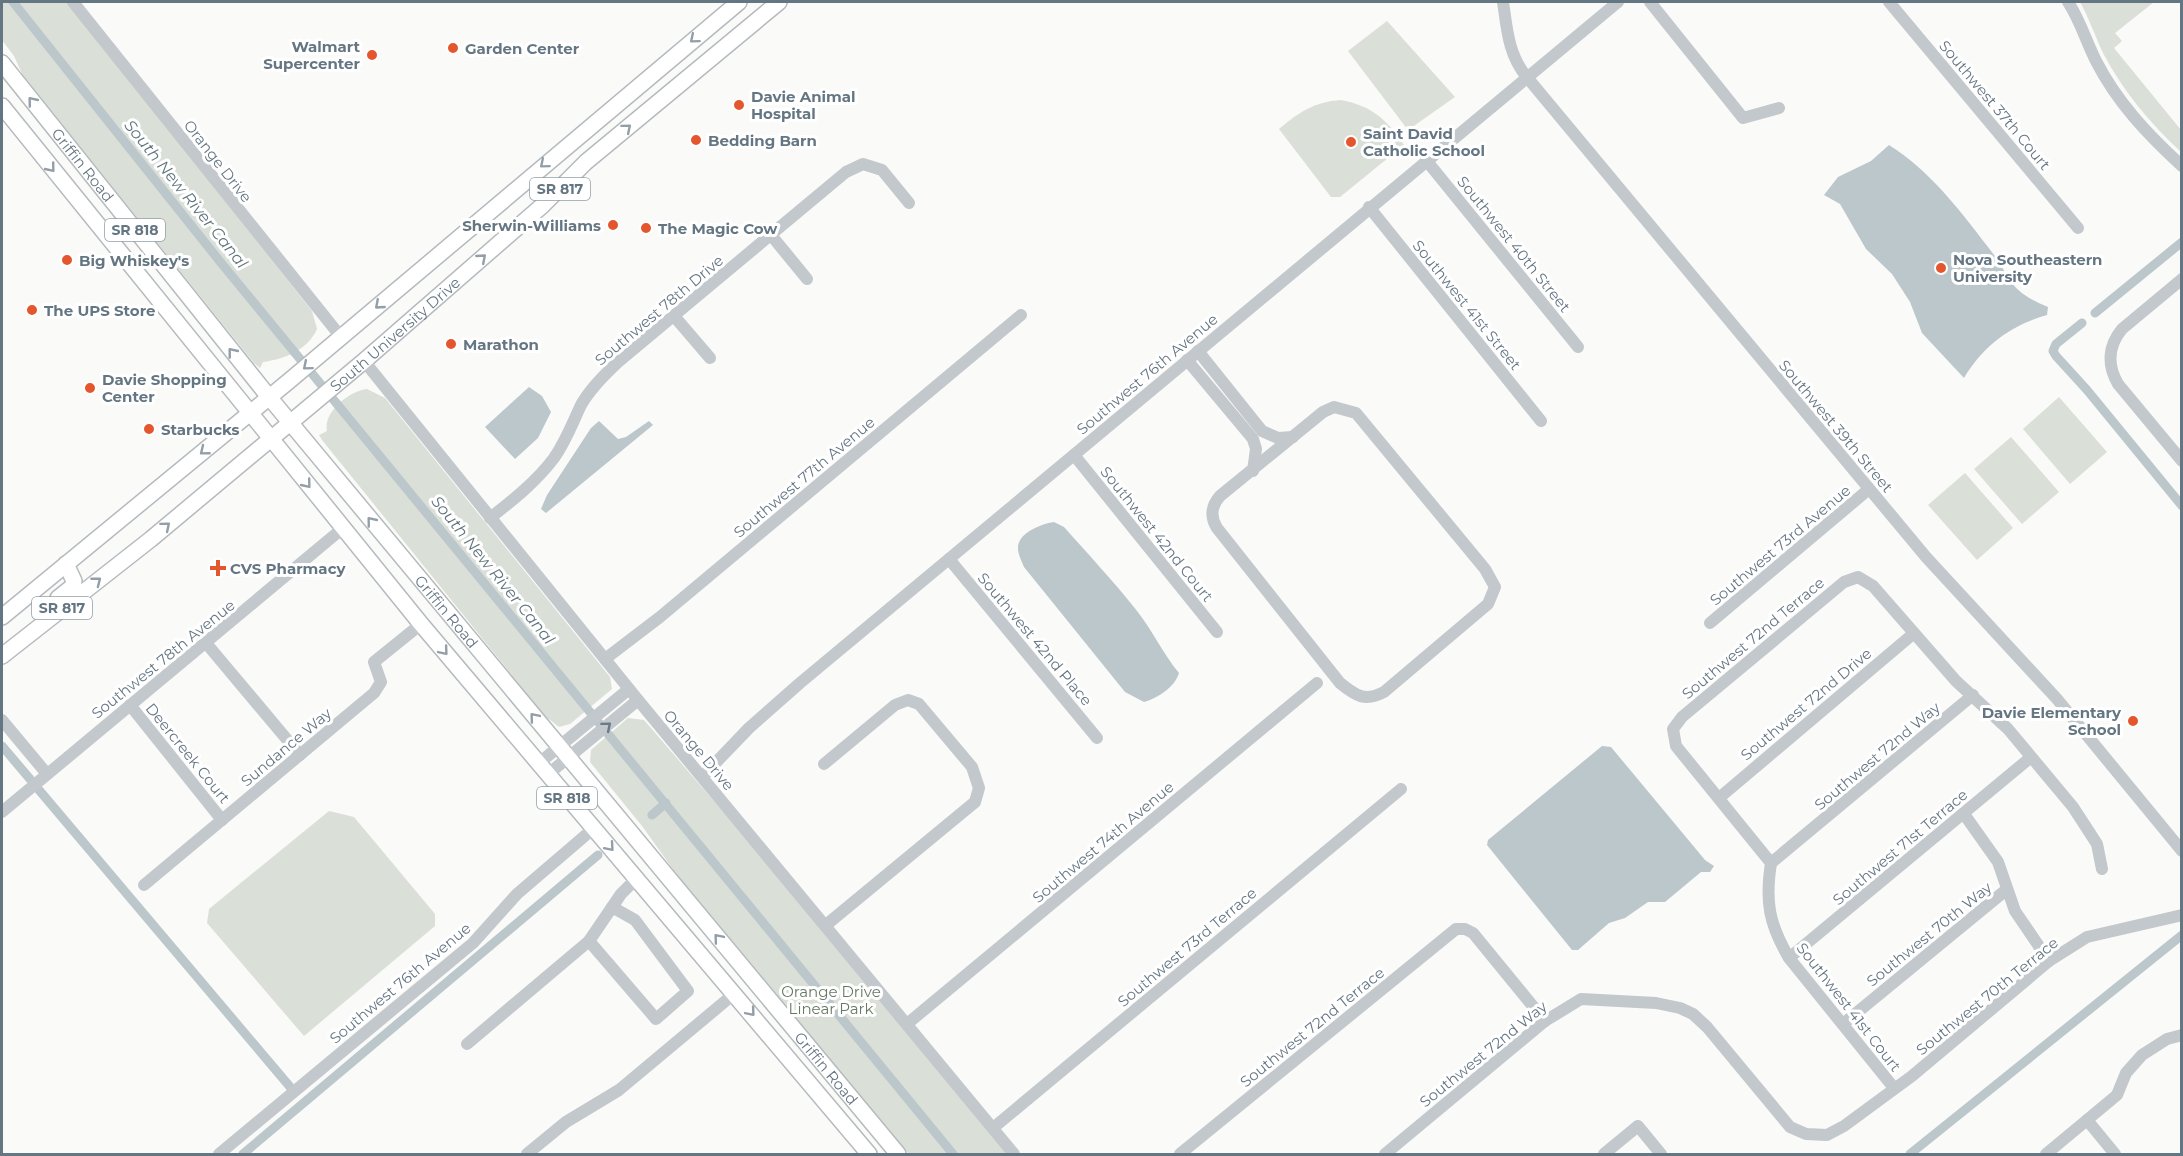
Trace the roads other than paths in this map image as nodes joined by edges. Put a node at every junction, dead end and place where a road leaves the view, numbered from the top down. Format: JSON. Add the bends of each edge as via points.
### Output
{"nodes":[{"id":1,"x":73,"y":2,"type":"edge"},
{"id":2,"x":739,"y":2,"type":"edge"},
{"id":3,"x":779,"y":2,"type":"edge"},
{"id":4,"x":1503,"y":2,"type":"edge"},
{"id":5,"x":1618,"y":2,"type":"edge"},
{"id":6,"x":1650,"y":2,"type":"edge"},
{"id":7,"x":1889,"y":2,"type":"edge"},
{"id":8,"x":2068,"y":2,"type":"edge"},
{"id":9,"x":2,"y":63,"type":"edge"},
{"id":10,"x":1526,"y":76,"type":"junction"},
{"id":11,"x":2,"y":106,"type":"edge"},
{"id":12,"x":1779,"y":108,"type":"dead end"},
{"id":13,"x":1426,"y":160,"type":"junction"},
{"id":14,"x":2181,"y":166,"type":"edge"},
{"id":15,"x":909,"y":203,"type":"dead end"},
{"id":16,"x":1369,"y":207,"type":"junction"},
{"id":17,"x":2078,"y":228,"type":"dead end"},
{"id":18,"x":771,"y":235,"type":"junction"},
{"id":19,"x":807,"y":279,"type":"dead end"},
{"id":20,"x":2181,"y":279,"type":"edge"},
{"id":21,"x":1021,"y":315,"type":"dead end"},
{"id":22,"x":674,"y":316,"type":"junction"},
{"id":23,"x":341,"y":337,"type":"junction"},
{"id":24,"x":1578,"y":347,"type":"dead end"},
{"id":25,"x":1198,"y":351,"type":"junction"},
{"id":26,"x":710,"y":358,"type":"dead end"},
{"id":27,"x":1187,"y":360,"type":"junction"},
{"id":28,"x":364,"y":361,"type":"junction"},
{"id":29,"x":269,"y":397,"type":"junction"},
{"id":30,"x":249,"y":414,"type":"junction"},
{"id":31,"x":1541,"y":421,"type":"dead end"},
{"id":32,"x":289,"y":422,"type":"junction"},
{"id":33,"x":1293,"y":437,"type":"junction"},
{"id":34,"x":270,"y":438,"type":"junction"},
{"id":35,"x":1074,"y":455,"type":"junction"},
{"id":36,"x":2181,"y":461,"type":"edge"},
{"id":37,"x":1253,"y":471,"type":"junction"},
{"id":38,"x":1869,"y":489,"type":"junction"},
{"id":39,"x":490,"y":518,"type":"junction"},
{"id":40,"x":343,"y":528,"type":"junction"},
{"id":41,"x":949,"y":559,"type":"junction"},
{"id":42,"x":66,"y":564,"type":"junction"},
{"id":43,"x":2,"y":617,"type":"edge"},
{"id":44,"x":1710,"y":623,"type":"dead end"},
{"id":45,"x":421,"y":624,"type":"junction"},
{"id":46,"x":1217,"y":632,"type":"dead end"},
{"id":47,"x":1913,"y":634,"type":"junction"},
{"id":48,"x":2,"y":643,"type":"edge"},
{"id":49,"x":206,"y":643,"type":"junction"},
{"id":50,"x":2,"y":656,"type":"edge"},
{"id":51,"x":605,"y":659,"type":"junction"},
{"id":52,"x":1317,"y":683,"type":"dead end"},
{"id":53,"x":629,"y":689,"type":"junction"},
{"id":54,"x":1973,"y":695,"type":"junction"},
{"id":55,"x":638,"y":700,"type":"junction"},
{"id":56,"x":130,"y":705,"type":"junction"},
{"id":57,"x":2,"y":720,"type":"edge"},
{"id":58,"x":1097,"y":738,"type":"dead end"},
{"id":59,"x":563,"y":753,"type":"junction"},
{"id":60,"x":300,"y":755,"type":"junction"},
{"id":61,"x":2030,"y":758,"type":"junction"},
{"id":62,"x":824,"y":764,"type":"dead end"},
{"id":63,"x":543,"y":770,"type":"junction"},
{"id":64,"x":46,"y":774,"type":"junction"},
{"id":65,"x":702,"y":777,"type":"junction"},
{"id":66,"x":1401,"y":789,"type":"dead end"},
{"id":67,"x":1719,"y":798,"type":"junction"},
{"id":68,"x":2,"y":812,"type":"edge"},
{"id":69,"x":1964,"y":814,"type":"junction"},
{"id":70,"x":222,"y":820,"type":"junction"},
{"id":71,"x":594,"y":828,"type":"junction"},
{"id":72,"x":2181,"y":851,"type":"edge"},
{"id":73,"x":1771,"y":863,"type":"junction"},
{"id":74,"x":2102,"y":868,"type":"dead end"},
{"id":75,"x":637,"y":878,"type":"junction"},
{"id":76,"x":144,"y":885,"type":"dead end"},
{"id":77,"x":2006,"y":890,"type":"junction"},
{"id":78,"x":612,"y":908,"type":"junction"},
{"id":79,"x":2181,"y":915,"type":"edge"},
{"id":80,"x":826,"y":925,"type":"junction"},
{"id":81,"x":590,"y":940,"type":"junction"},
{"id":82,"x":1790,"y":958,"type":"junction"},
{"id":83,"x":2049,"y":961,"type":"junction"},
{"id":84,"x":744,"y":969,"type":"junction"},
{"id":85,"x":715,"y":970,"type":"junction"},
{"id":86,"x":735,"y":993,"type":"junction"},
{"id":87,"x":769,"y":999,"type":"junction"},
{"id":88,"x":1545,"y":1021,"type":"junction"},
{"id":89,"x":907,"y":1024,"type":"junction"},
{"id":90,"x":1843,"y":1024,"type":"junction"},
{"id":91,"x":2181,"y":1035,"type":"edge"},
{"id":92,"x":467,"y":1044,"type":"dead end"},
{"id":93,"x":1894,"y":1088,"type":"junction"},
{"id":94,"x":2088,"y":1120,"type":"junction"},
{"id":95,"x":993,"y":1128,"type":"junction"},
{"id":96,"x":1827,"y":1135,"type":"joint"},
{"id":97,"x":219,"y":1155,"type":"edge"},
{"id":98,"x":527,"y":1155,"type":"edge"},
{"id":99,"x":869,"y":1155,"type":"edge"},
{"id":100,"x":898,"y":1155,"type":"edge"},
{"id":101,"x":1014,"y":1155,"type":"edge"},
{"id":102,"x":1180,"y":1155,"type":"edge"},
{"id":103,"x":1385,"y":1155,"type":"edge"},
{"id":104,"x":1604,"y":1155,"type":"edge"},
{"id":105,"x":1661,"y":1155,"type":"edge"},
{"id":106,"x":2046,"y":1155,"type":"edge"},
{"id":107,"x":2115,"y":1155,"type":"edge"}],
"edges":[{"from":1,"to":23,"type":"street","name":"Orange Drive"},
{"from":2,"to":23,"type":"main road","number":"SR 817","one_way":true},
{"from":28,"to":3,"type":"main road","name":"South University Drive","number":"SR 817","one_way":true,"via":[[543,205],[586,162]]},
{"from":4,"to":10,"type":"street","name":"Southwest 39th Street","via":[[1508,41],[1516,64]]},
{"from":5,"to":10,"type":"street","name":"Southwest 76th Avenue"},
{"from":6,"to":12,"type":"street","via":[[1743,118]]},
{"from":7,"to":17,"type":"street","name":"Southwest 37th Court"},
{"from":8,"to":14,"type":"street","via":[[2120,100]]},
{"from":29,"to":9,"type":"main road","name":"Griffin Road","number":"SR 818","one_way":true},
{"from":10,"to":13,"type":"street","name":"Southwest 76th Avenue"},
{"from":10,"to":38,"type":"street","name":"Southwest 39th Street"},
{"from":11,"to":30,"type":"main road","name":"Griffin Road","number":"SR 818","one_way":true},
{"from":13,"to":16,"type":"street","name":"Southwest 76th Avenue"},
{"from":13,"to":24,"type":"street","name":"Southwest 40th Street"},
{"from":15,"to":18,"type":"street","name":"Southwest 78th Drive","via":[[882,170],[863,164],[846,172]]},
{"from":16,"to":25,"type":"street","name":"Southwest 76th Avenue"},
{"from":16,"to":31,"type":"street","name":"Southwest 41st Street"},
{"from":18,"to":19,"type":"street"},
{"from":18,"to":22,"type":"street","name":"Southwest 78th Drive"},
{"from":20,"to":36,"type":"street","via":[[2122,329],[2114,339],[2110,356],[2118,384]]},
{"from":21,"to":51,"type":"street","name":"Southwest 77th Avenue"},
{"from":22,"to":26,"type":"street"},
{"from":22,"to":39,"type":"street","name":"Southwest 78th Drive","via":[[596,384],[554,459],[533,483]]},
{"from":23,"to":29,"type":"main road","number":"SR 817","one_way":true},
{"from":25,"to":27,"type":"street","name":"Southwest 76th Avenue"},
{"from":25,"to":33,"type":"street","via":[[1262,431],[1278,438]]},
{"from":27,"to":35,"type":"street","name":"Southwest 76th Avenue"},
{"from":27,"to":37,"type":"street","via":[[1253,439]]},
{"from":28,"to":32,"type":"main road","name":"South University Drive","number":"SR 817"},
{"from":28,"to":39,"type":"street","name":"Orange Drive"},
{"from":29,"to":30,"type":"main road","number":"SR 817"},
{"from":29,"to":32,"type":"main road","name":"Griffin Road","number":"SR 818"},
{"from":30,"to":34,"type":"main road","name":"Griffin Road","number":"SR 818"},
{"from":30,"to":42,"type":"main road","number":"SR 817","one_way":true},
{"from":32,"to":34,"type":"main road","name":"South University Drive","number":"SR 817"},
{"from":59,"to":32,"type":"main road","name":"Griffin Road","number":"SR 818","one_way":true},
{"from":33,"to":37,"type":"street"},
{"from":33,"to":37,"type":"street","via":[[1327,410],[1340,407],[1356,413],[1493,581],[1494,591],[1488,604],[1374,698],[1360,698],[1341,683],[1214,522],[1215,502]]},
{"from":34,"to":40,"type":"main road","name":"Griffin Road","number":"SR 818","one_way":true},
{"from":50,"to":34,"type":"main road","name":"South University Drive","number":"SR 817","one_way":true,"via":[[151,539]]},
{"from":35,"to":41,"type":"street","name":"Southwest 76th Avenue"},
{"from":35,"to":46,"type":"street","name":"Southwest 42nd Court"},
{"from":38,"to":44,"type":"street","name":"Southwest 73rd Avenue"},
{"from":38,"to":72,"type":"street","name":"Southwest 39th Street","via":[[2057,699]]},
{"from":39,"to":51,"type":"street","name":"Orange Drive"},
{"from":40,"to":45,"type":"main road","name":"Griffin Road","number":"SR 818"},
{"from":40,"to":49,"type":"street","name":"Southwest 78th Avenue"},
{"from":41,"to":58,"type":"street","name":"Southwest 42nd Place"},
{"from":41,"to":65,"type":"street","name":"Southwest 76th Avenue","via":[[749,728]]},
{"from":42,"to":43,"type":"main road","number":"SR 817"},
{"from":42,"to":48,"type":"main road","via":[[74,578],[73,586]]},
{"from":45,"to":60,"type":"street","name":"Sundance Way","via":[[374,662],[381,682],[379,689]]},
{"from":45,"to":63,"type":"main road","name":"Griffin Road","number":"SR 818","one_way":true},
{"from":47,"to":54,"type":"street"},
{"from":47,"to":67,"type":"street","name":"Southwest 72nd Drive"},
{"from":47,"to":67,"type":"street","name":"Southwest 72nd Terrace","via":[[1873,586],[1858,577],[1844,582],[1682,717],[1673,729],[1676,746]]},
{"from":49,"to":56,"type":"street","name":"Southwest 78th Avenue"},
{"from":49,"to":60,"type":"street"},
{"from":51,"to":53,"type":"street","name":"Orange Drive"},
{"from":52,"to":89,"type":"street","name":"Southwest 74th Avenue"},
{"from":53,"to":55,"type":"street","name":"Orange Drive"},
{"from":53,"to":59,"type":"street","via":[[580,730]]},
{"from":54,"to":61,"type":"street","via":[[2008,729]]},
{"from":54,"to":73,"type":"street","name":"Southwest 72nd Way"},
{"from":59,"to":55,"type":"street","one_way":true,"via":[[589,741]]},
{"from":55,"to":65,"type":"street","name":"Orange Drive"},
{"from":56,"to":64,"type":"street","name":"Southwest 78th Avenue"},
{"from":56,"to":70,"type":"street","name":"Deercreek Court"},
{"from":57,"to":64,"type":"street"},
{"from":59,"to":63,"type":"street"},
{"from":84,"to":59,"type":"main road","name":"Griffin Road","number":"SR 818","one_way":true},
{"from":60,"to":70,"type":"street","name":"Sundance Way"},
{"from":61,"to":69,"type":"street","name":"Southwest 71st Terrace"},
{"from":61,"to":74,"type":"street","via":[[2086,826],[2097,844]]},
{"from":62,"to":80,"type":"street","via":[[895,705],[908,700],[919,705],[972,767],[979,788],[975,802]]},
{"from":63,"to":71,"type":"main road","name":"Griffin Road","number":"SR 818"},
{"from":64,"to":68,"type":"street","name":"Southwest 78th Avenue"},
{"from":65,"to":80,"type":"street","name":"Orange Drive"},
{"from":66,"to":95,"type":"street","name":"Southwest 73rd Terrace"},
{"from":67,"to":73,"type":"street"},
{"from":69,"to":77,"type":"street","via":[[1998,862]]},
{"from":69,"to":82,"type":"street","name":"Southwest 71st Terrace"},
{"from":70,"to":76,"type":"street","name":"Sundance Way"},
{"from":71,"to":75,"type":"main road","name":"Griffin Road","number":"SR 818","one_way":true},
{"from":71,"to":97,"type":"street","name":"Southwest 76th Avenue","via":[[518,894],[472,944]]},
{"from":73,"to":82,"type":"street","name":"Southwest 41st Court","via":[[1769,912],[1777,937]]},
{"from":75,"to":78,"type":"street"},
{"from":75,"to":85,"type":"main road","name":"Griffin Road","number":"SR 818"},
{"from":77,"to":83,"type":"street","via":[[2015,911]]},
{"from":77,"to":90,"type":"street","name":"Southwest 70th Way"},
{"from":78,"to":81,"type":"street"},
{"from":78,"to":81,"type":"street","via":[[635,920],[688,991],[656,1019]]},
{"from":79,"to":83,"type":"street","name":"Southwest 70th Terrace","via":[[2087,937]]},
{"from":80,"to":89,"type":"street","name":"Orange Drive"},
{"from":81,"to":92,"type":"street"},
{"from":82,"to":90,"type":"street","name":"Southwest 41st Court"},
{"from":83,"to":93,"type":"street","name":"Southwest 70th Terrace"},
{"from":84,"to":85,"type":"main road","via":[[733,973]]},
{"from":84,"to":87,"type":"main road","name":"Griffin Road","number":"SR 818"},
{"from":85,"to":86,"type":"main road","name":"Griffin Road","number":"SR 818"},
{"from":86,"to":87,"type":"main road","via":[[748,991]]},
{"from":86,"to":98,"type":"street","via":[[619,1090],[566,1122]]},
{"from":86,"to":99,"type":"main road","name":"Griffin Road","number":"SR 818","one_way":true},
{"from":87,"to":100,"type":"main road","name":"Griffin Road","number":"SR 818"},
{"from":88,"to":96,"type":"street","name":"Southwest 72nd Way","via":[[1581,999],[1680,1008],[1707,1027],[1790,1127],[1806,1134]]},
{"from":88,"to":102,"type":"street","name":"Southwest 72nd Terrace","via":[[1473,933],[1456,929]]},
{"from":88,"to":103,"type":"street","name":"Southwest 72nd Way"},
{"from":89,"to":95,"type":"street","name":"Orange Drive"},
{"from":90,"to":93,"type":"street","name":"Southwest 41st Court"},
{"from":91,"to":94,"type":"street","via":[[2142,1055],[2126,1072],[2117,1095]]},
{"from":93,"to":96,"type":"street","name":"Southwest 70th Terrace"},
{"from":94,"to":106,"type":"street"},
{"from":94,"to":107,"type":"street"},
{"from":95,"to":101,"type":"street","name":"Orange Drive"},
{"from":104,"to":105,"type":"street","via":[[1638,1126]]}]}
